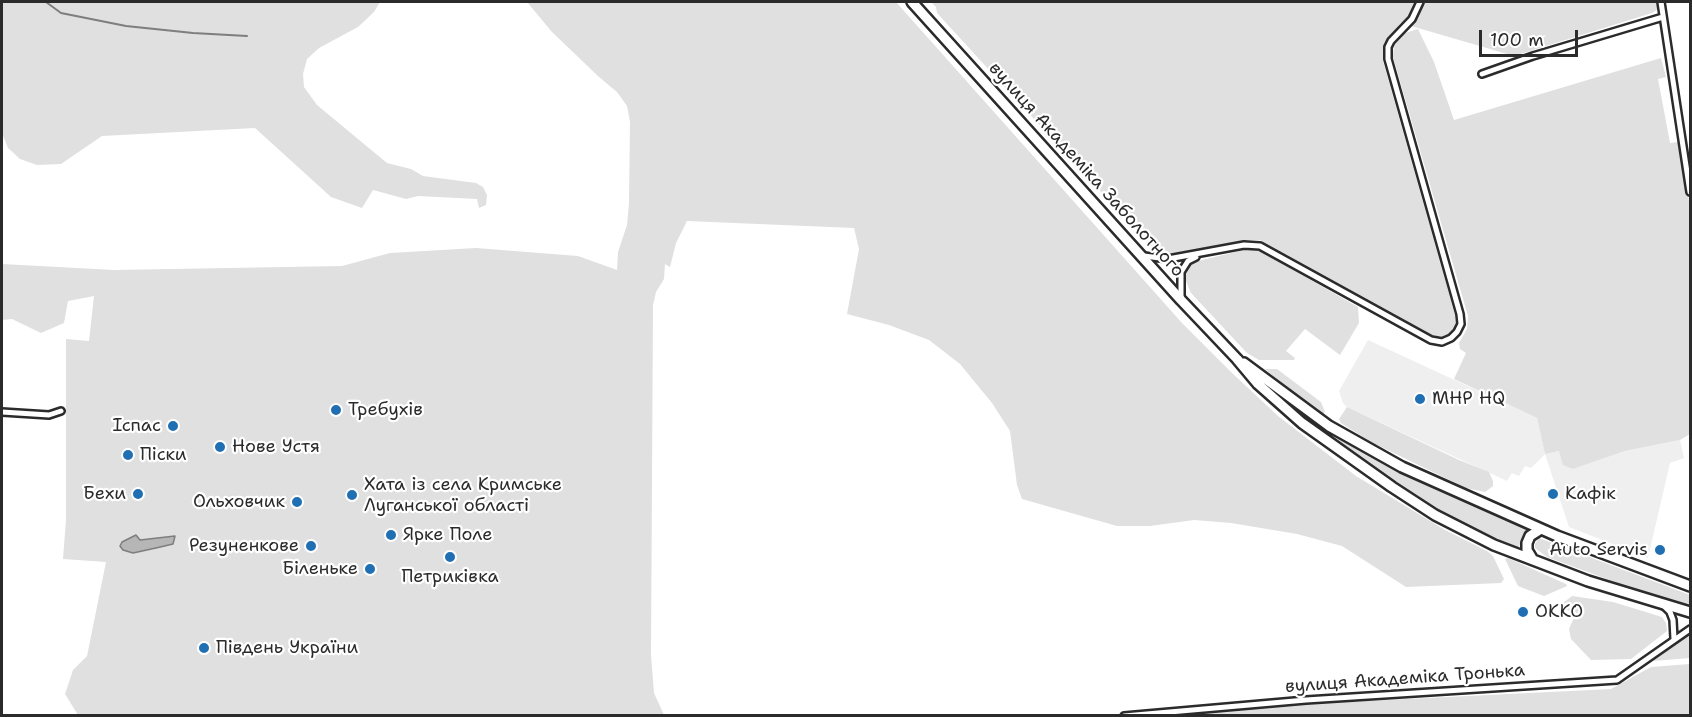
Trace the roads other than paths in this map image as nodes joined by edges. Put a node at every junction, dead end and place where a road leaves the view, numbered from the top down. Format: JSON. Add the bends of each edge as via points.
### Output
{"nodes":[{"id":1,"x":912,"y":2,"type":"edge"},
{"id":2,"x":1420,"y":2,"type":"edge"},
{"id":3,"x":1660,"y":2,"type":"edge"},
{"id":4,"x":1663,"y":17,"type":"junction"},
{"id":5,"x":1482,"y":74,"type":"dead end"},
{"id":6,"x":1690,"y":192,"type":"edge"},
{"id":7,"x":1203,"y":254,"type":"junction"},
{"id":8,"x":1142,"y":256,"type":"junction"},
{"id":9,"x":1181,"y":300,"type":"junction"},
{"id":10,"x":1238,"y":359,"type":"junction"},
{"id":11,"x":61,"y":411,"type":"dead end"},
{"id":12,"x":2,"y":412,"type":"edge"},
{"id":13,"x":1541,"y":529,"type":"junction"},
{"id":14,"x":1534,"y":561,"type":"junction"},
{"id":15,"x":1690,"y":586,"type":"edge"},
{"id":16,"x":1662,"y":604,"type":"junction"},
{"id":17,"x":1690,"y":612,"type":"edge"},
{"id":18,"x":1690,"y":628,"type":"edge"},
{"id":19,"x":1674,"y":639,"type":"junction"},
{"id":20,"x":1124,"y":716,"type":"edge"}],
"edges":[{"from":1,"to":8,"type":"highway","name":"вулиця Академіка Заболотного"},
{"from":2,"to":7,"type":"street","via":[[1412,19],[1391,41],[1388,59],[1460,314],[1457,332],[1442,342],[1431,340],[1260,246],[1244,245]]},
{"from":3,"to":4,"type":"street"},
{"from":4,"to":5,"type":"street"},
{"from":4,"to":6,"type":"street"},
{"from":7,"to":8,"type":"street","via":[[1168,259]]},
{"from":7,"to":9,"type":"street","via":[[1183,266]]},
{"from":8,"to":9,"type":"highway","name":"вулиця Академіка Заболотного"},
{"from":9,"to":10,"type":"highway","name":"вулиця Академіка Заболотного"},
{"from":10,"to":13,"type":"highway","name":"вулиця Академіка Заболотного","via":[[1307,412],[1365,447]]},
{"from":10,"to":14,"type":"highway","name":"вулиця Академіка Заболотного","via":[[1278,403],[1359,466],[1435,515]]},
{"from":11,"to":12,"type":"street","via":[[49,415]]},
{"from":13,"to":14,"type":"highway","via":[[1527,543]]},
{"from":13,"to":15,"type":"highway","name":"вулиця Академіка Заболотного"},
{"from":14,"to":16,"type":"highway","name":"вулиця Академіка Заболотного"},
{"from":16,"to":17,"type":"highway","name":"вулиця Академіка Заболотного"},
{"from":16,"to":19,"type":"street","via":[[1673,620]]},
{"from":18,"to":19,"type":"street","name":"вулиця Академіка Тронька"},
{"from":19,"to":20,"type":"street","name":"вулиця Академіка Тронька","via":[[1617,680]]}]}
